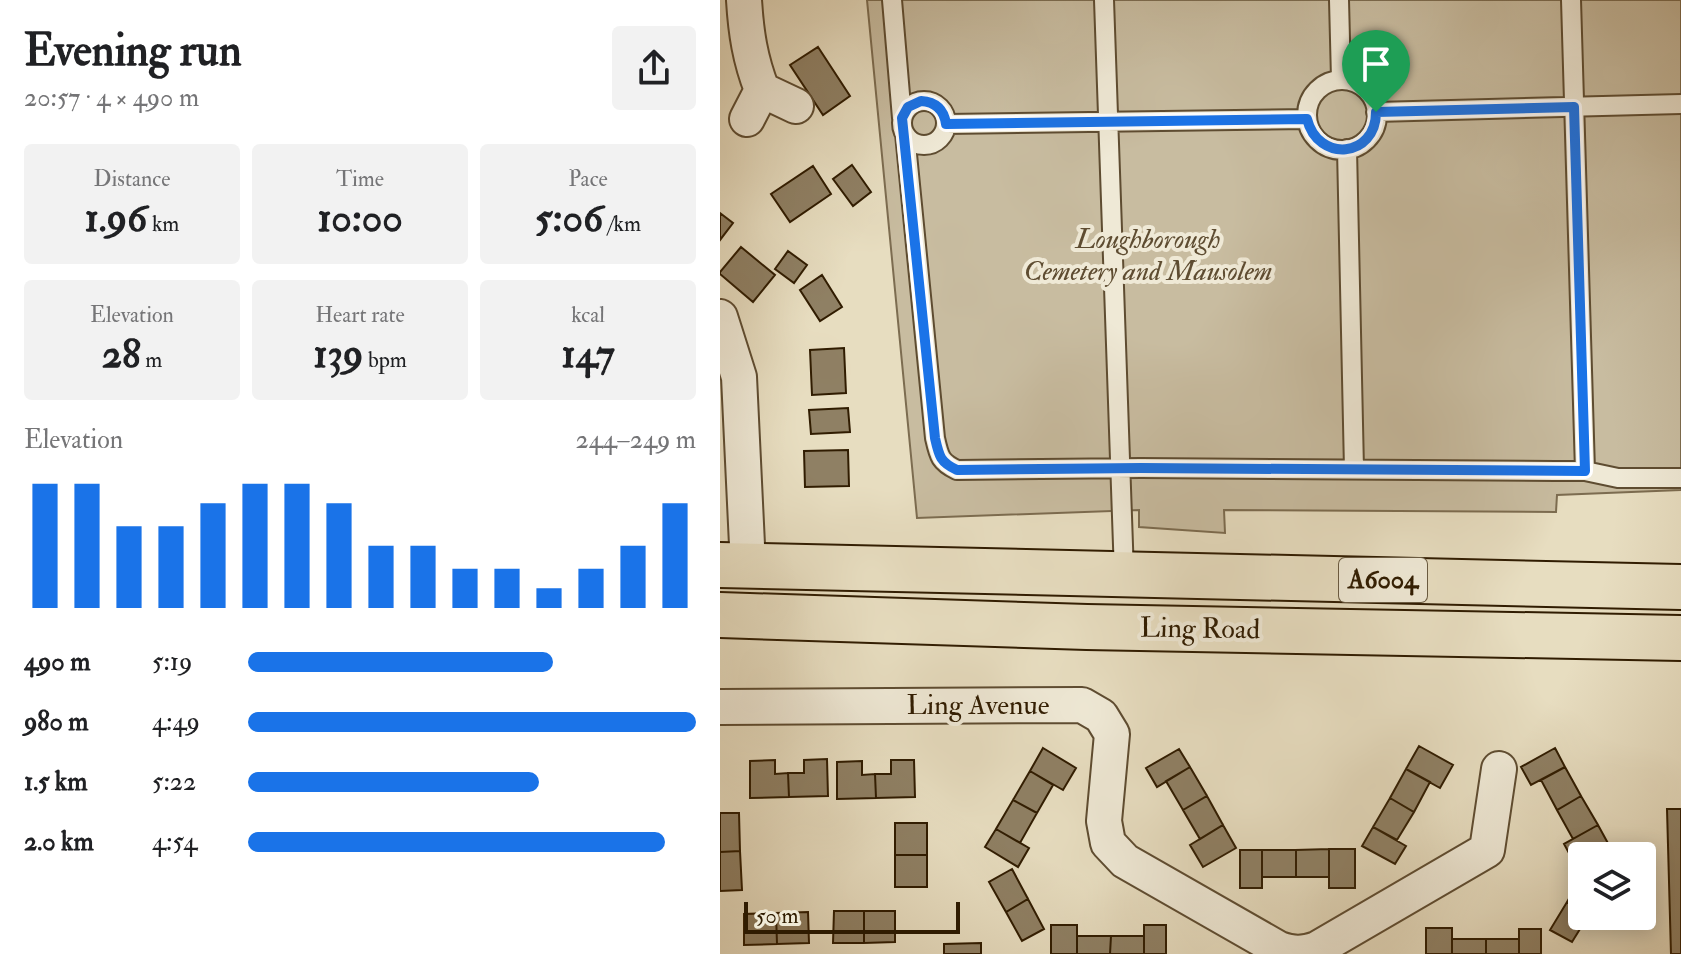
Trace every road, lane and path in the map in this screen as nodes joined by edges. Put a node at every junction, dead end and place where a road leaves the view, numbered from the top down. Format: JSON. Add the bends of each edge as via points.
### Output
{"nodes":[{"id":1,"x":744,"y":0,"type":"edge"},
{"id":2,"x":892,"y":0,"type":"edge"},
{"id":3,"x":1104,"y":0,"type":"edge"},
{"id":4,"x":1339,"y":0,"type":"edge"},
{"id":5,"x":1571,"y":0,"type":"edge"},
{"id":6,"x":1341,"y":79,"type":"junction"},
{"id":7,"x":1681,"y":104,"type":"edge"},
{"id":8,"x":796,"y":106,"type":"dead end"},
{"id":9,"x":1574,"y":107,"type":"junction"},
{"id":10,"x":1376,"y":112,"type":"junction"},
{"id":11,"x":1307,"y":119,"type":"junction"},
{"id":12,"x":1107,"y":121,"type":"junction"},
{"id":13,"x":946,"y":124,"type":"junction"},
{"id":14,"x":904,"y":126,"type":"junction"},
{"id":15,"x":1347,"y":149,"type":"junction"},
{"id":16,"x":720,"y":317,"type":"edge"},
{"id":17,"x":1120,"y":468,"type":"junction"},
{"id":18,"x":1354,"y":469,"type":"junction"},
{"id":19,"x":1585,"y":471,"type":"junction"},
{"id":20,"x":1681,"y":478,"type":"edge"},
{"id":21,"x":734,"y":565,"type":"edge"},
{"id":22,"x":1124,"y":574,"type":"junction"},
{"id":23,"x":1681,"y":587,"type":"edge"},
{"id":24,"x":720,"y":615,"type":"edge"},
{"id":25,"x":1681,"y":638,"type":"edge"},
{"id":26,"x":720,"y":707,"type":"edge"},
{"id":27,"x":1499,"y":769,"type":"dead end"}],
"edges":[{"from":1,"to":8,"type":"street","via":[[755,104]]},
{"from":2,"to":14,"type":"lane"},
{"from":3,"to":12,"type":"lane"},
{"from":4,"to":6,"type":"lane"},
{"from":5,"to":9,"type":"lane"},
{"from":6,"to":10,"type":"lane","via":[[1362,87]]},
{"from":6,"to":11,"type":"lane","via":[[1312,97]]},
{"from":7,"to":9,"type":"lane"},
{"from":9,"to":10,"type":"lane"},
{"from":9,"to":19,"type":"lane"},
{"from":10,"to":15,"type":"lane","via":[[1367,139]]},
{"from":11,"to":12,"type":"lane"},
{"from":11,"to":15,"type":"lane","via":[[1325,146]]},
{"from":12,"to":13,"type":"lane"},
{"from":12,"to":17,"type":"lane"},
{"from":13,"to":14,"type":"lane","via":[[940,137],[922,145]]},
{"from":13,"to":14,"type":"lane","via":[[941,110],[921,101],[905,111]]},
{"from":14,"to":17,"type":"lane","via":[[939,456],[957,470]]},
{"from":15,"to":18,"type":"lane"},
{"from":16,"to":21,"type":"street","via":[[739,377]]},
{"from":17,"to":18,"type":"lane"},
{"from":17,"to":22,"type":"lane"},
{"from":18,"to":19,"type":"lane"},
{"from":19,"to":20,"type":"lane","via":[[1618,478]]},
{"from":21,"to":22,"type":"main road","name":"Ling Road","number":"A6004"},
{"from":22,"to":23,"type":"main road","name":"Ling Road","number":"A6004"},
{"from":24,"to":25,"type":"main road","name":"Ling Road","number":"A6004"},
{"from":26,"to":27,"type":"street","name":"Ling Avenue","via":[[1082,705],[1101,716],[1112,734],[1099,848],[1291,953],[1317,949],[1487,850]]}]}
